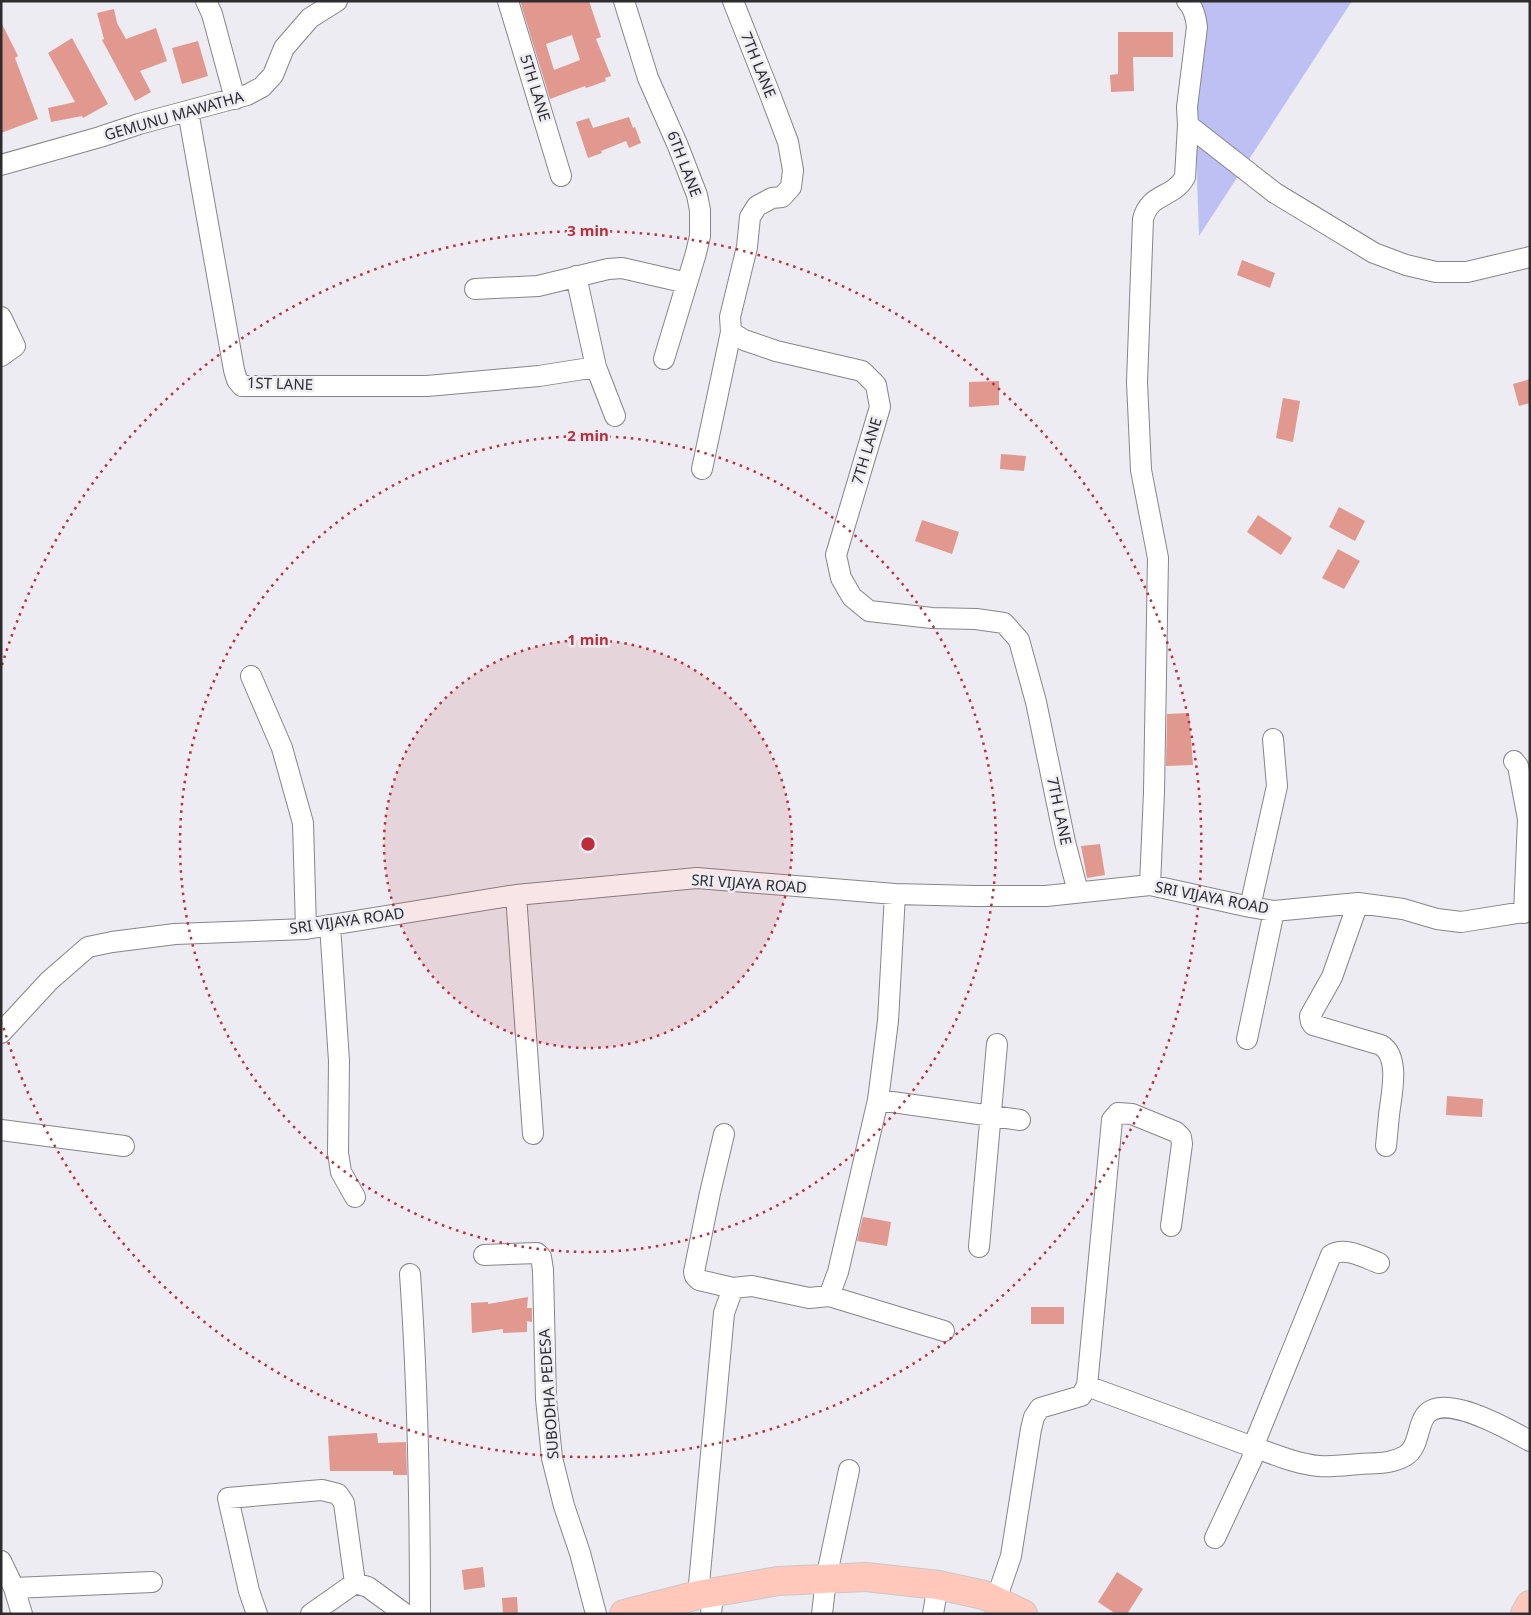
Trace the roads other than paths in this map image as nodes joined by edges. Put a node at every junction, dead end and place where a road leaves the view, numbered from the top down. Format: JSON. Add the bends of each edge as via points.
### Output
{"nodes":[{"id":1,"x":206,"y":1,"type":"edge"},
{"id":2,"x":336,"y":1,"type":"edge"},
{"id":3,"x":508,"y":1,"type":"edge"},
{"id":4,"x":624,"y":1,"type":"edge"},
{"id":5,"x":733,"y":1,"type":"edge"},
{"id":6,"x":1187,"y":1,"type":"edge"},
{"id":7,"x":235,"y":99,"type":"junction"},
{"id":8,"x":188,"y":111,"type":"junction"},
{"id":9,"x":1188,"y":125,"type":"junction"},
{"id":10,"x":1,"y":165,"type":"edge"},
{"id":11,"x":561,"y":176,"type":"dead end"},
{"id":12,"x":1530,"y":257,"type":"edge"},
{"id":13,"x":576,"y":276,"type":"junction"},
{"id":14,"x":687,"y":283,"type":"junction"},
{"id":15,"x":475,"y":289,"type":"dead end"},
{"id":16,"x":1,"y":316,"type":"edge"},
{"id":17,"x":731,"y":332,"type":"junction"},
{"id":18,"x":1,"y":356,"type":"edge"},
{"id":19,"x":664,"y":359,"type":"dead end"},
{"id":20,"x":596,"y":367,"type":"junction"},
{"id":21,"x":616,"y":416,"type":"dead end"},
{"id":22,"x":702,"y":469,"type":"dead end"},
{"id":23,"x":251,"y":676,"type":"dead end"},
{"id":24,"x":1272,"y":739,"type":"dead end"},
{"id":25,"x":1514,"y":761,"type":"dead end"},
{"id":26,"x":1150,"y":885,"type":"junction"},
{"id":27,"x":1078,"y":892,"type":"junction"},
{"id":28,"x":896,"y":894,"type":"junction"},
{"id":29,"x":516,"y":895,"type":"junction"},
{"id":30,"x":1358,"y":903,"type":"junction"},
{"id":31,"x":1250,"y":908,"type":"junction"},
{"id":32,"x":1274,"y":911,"type":"junction"},
{"id":33,"x":1527,"y":912,"type":"edge"},
{"id":34,"x":330,"y":925,"type":"junction"},
{"id":35,"x":306,"y":929,"type":"junction"},
{"id":36,"x":1,"y":1033,"type":"edge"},
{"id":37,"x":1246,"y":1039,"type":"dead end"},
{"id":38,"x":997,"y":1044,"type":"dead end"},
{"id":39,"x":878,"y":1100,"type":"junction"},
{"id":40,"x":992,"y":1116,"type":"junction"},
{"id":41,"x":1020,"y":1120,"type":"dead end"},
{"id":42,"x":1,"y":1130,"type":"edge"},
{"id":43,"x":533,"y":1134,"type":"dead end"},
{"id":44,"x":724,"y":1134,"type":"dead end"},
{"id":45,"x":124,"y":1146,"type":"dead end"},
{"id":46,"x":1386,"y":1146,"type":"dead end"},
{"id":47,"x":355,"y":1197,"type":"dead end"},
{"id":48,"x":1172,"y":1226,"type":"dead end"},
{"id":49,"x":979,"y":1247,"type":"dead end"},
{"id":50,"x":484,"y":1255,"type":"dead end"},
{"id":51,"x":1379,"y":1263,"type":"dead end"},
{"id":52,"x":410,"y":1274,"type":"dead end"},
{"id":53,"x":733,"y":1288,"type":"junction"},
{"id":54,"x":829,"y":1296,"type":"junction"},
{"id":55,"x":944,"y":1331,"type":"dead end"},
{"id":56,"x":1087,"y":1386,"type":"junction"},
{"id":57,"x":1530,"y":1441,"type":"edge"},
{"id":58,"x":1253,"y":1447,"type":"junction"},
{"id":59,"x":849,"y":1470,"type":"dead end"},
{"id":60,"x":1214,"y":1538,"type":"dead end"},
{"id":61,"x":1,"y":1561,"type":"edge"},
{"id":62,"x":826,"y":1579,"type":"junction"},
{"id":63,"x":152,"y":1582,"type":"dead end"},
{"id":64,"x":355,"y":1583,"type":"junction"},
{"id":65,"x":938,"y":1585,"type":"junction"},
{"id":66,"x":14,"y":1588,"type":"junction"},
{"id":67,"x":708,"y":1600,"type":"edge"},
{"id":68,"x":996,"y":1600,"type":"junction"},
{"id":69,"x":1530,"y":1605,"type":"edge"},
{"id":70,"x":22,"y":1614,"type":"edge"},
{"id":71,"x":257,"y":1614,"type":"edge"},
{"id":72,"x":311,"y":1614,"type":"edge"},
{"id":73,"x":405,"y":1614,"type":"edge"},
{"id":74,"x":420,"y":1614,"type":"edge"},
{"id":75,"x":596,"y":1614,"type":"edge"},
{"id":76,"x":624,"y":1614,"type":"edge"},
{"id":77,"x":822,"y":1614,"type":"edge"},
{"id":78,"x":932,"y":1614,"type":"edge"},
{"id":79,"x":1023,"y":1614,"type":"edge"},
{"id":80,"x":1524,"y":1614,"type":"edge"}],
"edges":[{"from":1,"to":7,"type":"street"},
{"from":2,"to":7,"type":"street","name":"GEMUNU MAWATHA","via":[[310,18],[284,48],[273,75],[262,87]]},
{"from":3,"to":11,"type":"street","name":"5TH LANE"},
{"from":4,"to":14,"type":"street","name":"6TH LANE","via":[[648,78],[697,195],[700,236]]},
{"from":5,"to":17,"type":"street","name":"7TH LANE","via":[[788,142],[793,170],[791,187],[782,196],[757,206],[750,217],[747,247],[730,317]]},
{"from":6,"to":9,"type":"street","via":[[1197,27],[1187,107]]},
{"from":7,"to":8,"type":"street","name":"GEMUNU MAWATHA"},
{"from":8,"to":10,"type":"street","name":"GEMUNU MAWATHA"},
{"from":8,"to":20,"type":"street","name":"1ST LANE","via":[[234,370],[242,386],[427,386],[539,376]]},
{"from":9,"to":12,"type":"street","via":[[1275,193],[1374,253],[1436,272],[1467,272]]},
{"from":9,"to":26,"type":"street","via":[[1182,184],[1152,202],[1143,219],[1138,382],[1140,470],[1158,558]]},
{"from":13,"to":14,"type":"street","via":[[622,268]]},
{"from":13,"to":15,"type":"street","via":[[538,286]]},
{"from":13,"to":20,"type":"street"},
{"from":14,"to":19,"type":"street","name":"6TH LANE"},
{"from":16,"to":18,"type":"street","via":[[15,346]]},
{"from":17,"to":22,"type":"street"},
{"from":17,"to":27,"type":"street","name":"7TH LANE","via":[[776,351],[862,371],[876,385],[880,407],[836,555],[841,578],[852,597],[869,611],[1004,623],[1019,640]]},
{"from":20,"to":21,"type":"street"},
{"from":23,"to":35,"type":"street","via":[[282,748],[304,823]]},
{"from":24,"to":31,"type":"street","via":[[1277,786]]},
{"from":25,"to":33,"type":"street","via":[[1518,766],[1528,819]]},
{"from":26,"to":27,"type":"street","name":"SRI VIJAYA ROAD"},
{"from":26,"to":31,"type":"street","name":"SRI VIJAYA ROAD"},
{"from":27,"to":28,"type":"street","name":"SRI VIJAYA ROAD","via":[[1046,896]]},
{"from":28,"to":29,"type":"street","name":"SRI VIJAYA ROAD","via":[[697,878]]},
{"from":28,"to":39,"type":"street","via":[[888,1022]]},
{"from":29,"to":34,"type":"street","name":"SRI VIJAYA ROAD"},
{"from":29,"to":43,"type":"street"},
{"from":30,"to":32,"type":"street","name":"SRI VIJAYA ROAD"},
{"from":30,"to":33,"type":"street","name":"SRI VIJAYA ROAD","via":[[1461,922]]},
{"from":30,"to":46,"type":"street","via":[[1332,977],[1310,1016],[1313,1025],[1381,1046],[1391,1057],[1394,1080]]},
{"from":31,"to":32,"type":"street","name":"SRI VIJAYA ROAD"},
{"from":32,"to":37,"type":"street"},
{"from":34,"to":35,"type":"street","name":"SRI VIJAYA ROAD"},
{"from":34,"to":47,"type":"street","via":[[339,1061],[338,1153],[340,1172]]},
{"from":35,"to":36,"type":"street","name":"SRI VIJAYA ROAD","via":[[175,934],[88,948],[49,981]]},
{"from":38,"to":40,"type":"street"},
{"from":39,"to":40,"type":"street"},
{"from":39,"to":54,"type":"street","via":[[838,1272]]},
{"from":40,"to":41,"type":"street"},
{"from":40,"to":49,"type":"street"},
{"from":42,"to":45,"type":"street"},
{"from":44,"to":53,"type":"street","via":[[694,1272],[699,1280]]},
{"from":48,"to":56,"type":"street","via":[[1181,1137],[1132,1114],[1118,1113],[1112,1120]]},
{"from":50,"to":75,"type":"street","name":"SUBODHA PEDESA","via":[[536,1253],[541,1258],[546,1399],[552,1458]]},
{"from":51,"to":58,"type":"street","via":[[1348,1252],[1331,1255]]},
{"from":52,"to":74,"type":"street","via":[[416,1363]]},
{"from":53,"to":54,"type":"street","via":[[752,1286],[809,1298]]},
{"from":53,"to":67,"type":"street","via":[[724,1313]]},
{"from":54,"to":55,"type":"street"},
{"from":56,"to":58,"type":"street"},
{"from":56,"to":68,"type":"street","via":[[1080,1396],[1040,1408],[1034,1417],[1011,1556]]},
{"from":57,"to":58,"type":"street","via":[[1499,1424],[1453,1407],[1441,1407],[1425,1416],[1415,1443],[1407,1454],[1390,1462],[1320,1466]]},
{"from":58,"to":60,"type":"street","via":[[1252,1458]]},
{"from":59,"to":62,"type":"street"},
{"from":61,"to":66,"type":"street"},
{"from":62,"to":65,"type":"main road","via":[[866,1577]]},
{"from":62,"to":67,"type":"main road","via":[[778,1581]]},
{"from":62,"to":77,"type":"street"},
{"from":63,"to":66,"type":"street"},
{"from":64,"to":71,"type":"street","via":[[344,1503],[338,1494],[322,1490],[228,1498]]},
{"from":64,"to":72,"type":"street"},
{"from":64,"to":73,"type":"street","via":[[368,1587]]},
{"from":65,"to":68,"type":"main road"},
{"from":65,"to":78,"type":"street"},
{"from":66,"to":70,"type":"street"},
{"from":67,"to":76,"type":"main road"},
{"from":68,"to":79,"type":"main road"},
{"from":69,"to":80,"type":"main road"}]}
